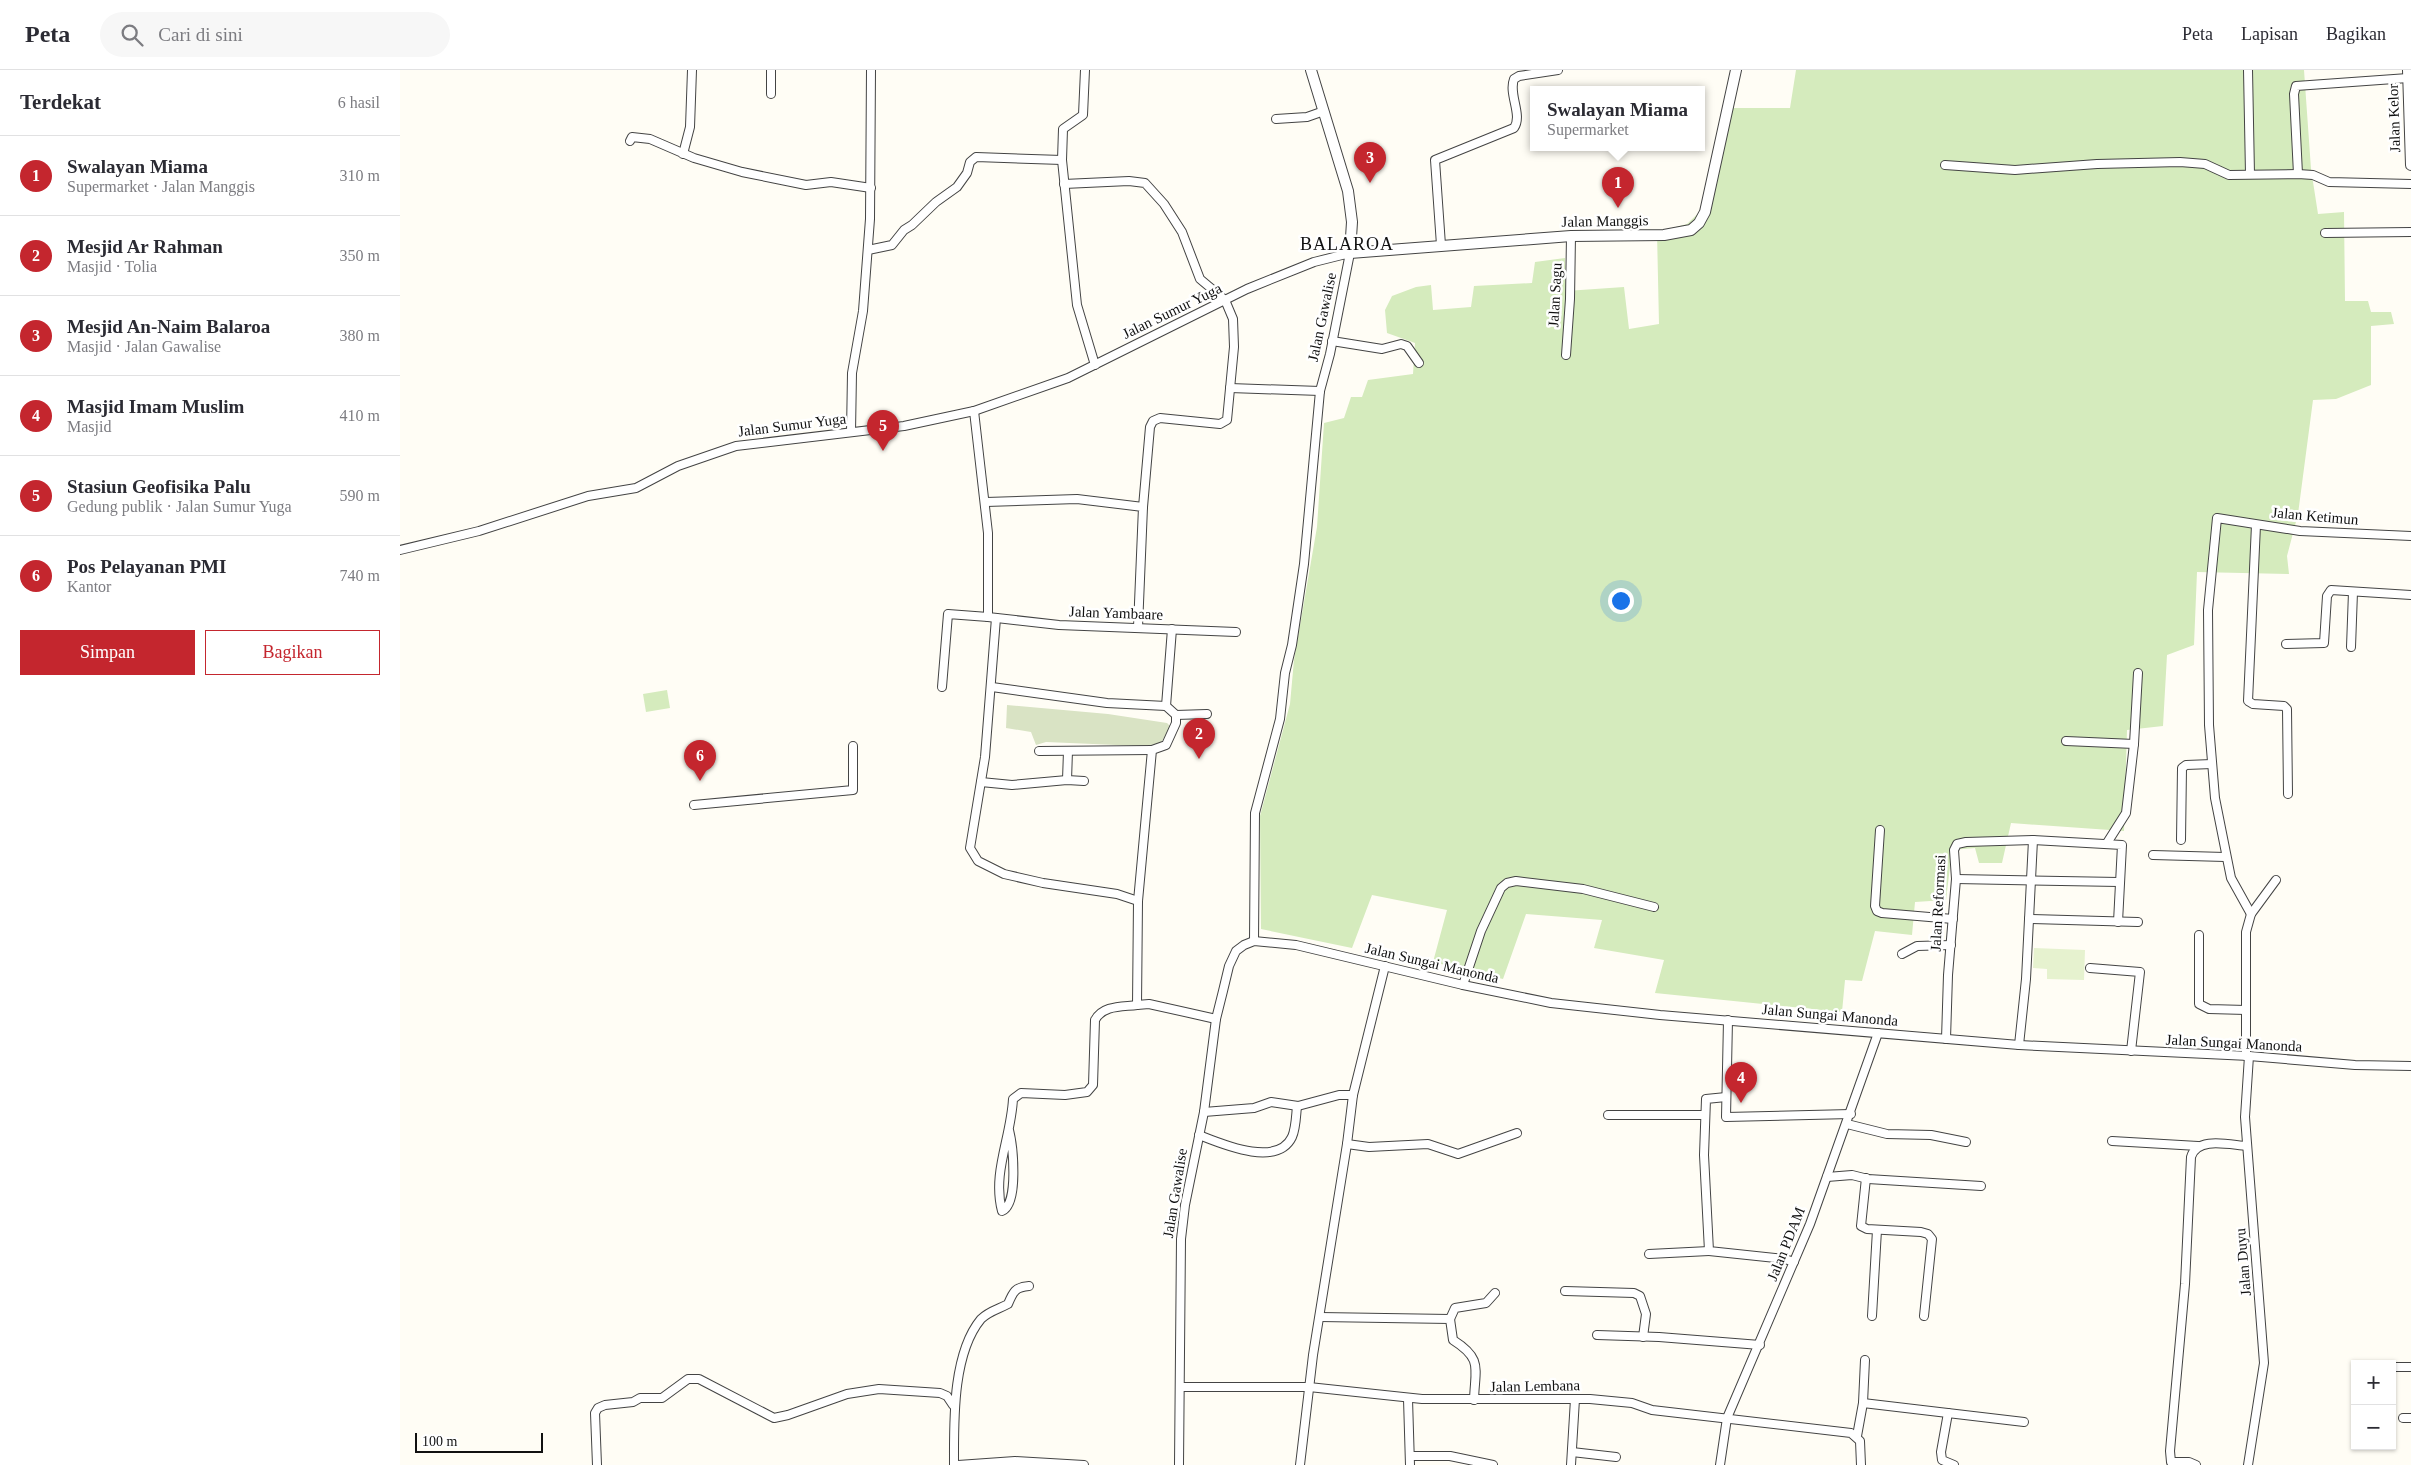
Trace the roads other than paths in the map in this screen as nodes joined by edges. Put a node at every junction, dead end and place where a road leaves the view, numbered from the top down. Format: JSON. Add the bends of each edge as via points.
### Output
{"nodes":[{"id":1,"x":692,"y":70,"type":"edge"},
{"id":2,"x":771,"y":70,"type":"edge"},
{"id":3,"x":871,"y":70,"type":"edge"},
{"id":4,"x":1085,"y":70,"type":"edge"},
{"id":5,"x":1311,"y":70,"type":"edge"},
{"id":6,"x":1558,"y":70,"type":"edge"},
{"id":7,"x":1736,"y":70,"type":"edge"},
{"id":8,"x":2248,"y":70,"type":"edge"},
{"id":9,"x":2408,"y":74,"type":"edge"},
{"id":10,"x":771,"y":94,"type":"dead end"},
{"id":11,"x":1324,"y":111,"type":"junction"},
{"id":12,"x":1276,"y":119,"type":"dead end"},
{"id":13,"x":2410,"y":126,"type":"edge"},
{"id":14,"x":630,"y":141,"type":"dead end"},
{"id":15,"x":683,"y":154,"type":"junction"},
{"id":16,"x":1062,"y":160,"type":"junction"},
{"id":17,"x":1945,"y":165,"type":"dead end"},
{"id":18,"x":2411,"y":165,"type":"edge"},
{"id":19,"x":2250,"y":174,"type":"junction"},
{"id":20,"x":2298,"y":174,"type":"junction"},
{"id":21,"x":1064,"y":184,"type":"junction"},
{"id":22,"x":2411,"y":184,"type":"edge"},
{"id":23,"x":871,"y":188,"type":"junction"},
{"id":24,"x":2411,"y":232,"type":"edge"},
{"id":25,"x":2325,"y":233,"type":"dead end"},
{"id":26,"x":1571,"y":236,"type":"junction"},
{"id":27,"x":1441,"y":245,"type":"junction"},
{"id":28,"x":868,"y":250,"type":"junction"},
{"id":29,"x":1350,"y":253,"type":"junction"},
{"id":30,"x":1225,"y":300,"type":"junction"},
{"id":31,"x":1332,"y":341,"type":"junction"},
{"id":32,"x":1566,"y":356,"type":"dead end"},
{"id":33,"x":1420,"y":363,"type":"dead end"},
{"id":34,"x":1095,"y":365,"type":"junction"},
{"id":35,"x":1230,"y":388,"type":"junction"},
{"id":36,"x":1320,"y":391,"type":"junction"},
{"id":37,"x":974,"y":411,"type":"junction"},
{"id":38,"x":851,"y":432,"type":"junction"},
{"id":39,"x":986,"y":502,"type":"junction"},
{"id":40,"x":1144,"y":507,"type":"junction"},
{"id":41,"x":2256,"y":525,"type":"junction"},
{"id":42,"x":2411,"y":536,"type":"edge"},
{"id":43,"x":400,"y":550,"type":"edge"},
{"id":44,"x":2352,"y":592,"type":"junction"},
{"id":45,"x":2411,"y":595,"type":"edge"},
{"id":46,"x":992,"y":618,"type":"junction"},
{"id":47,"x":1138,"y":627,"type":"junction"},
{"id":48,"x":1172,"y":629,"type":"junction"},
{"id":49,"x":1236,"y":632,"type":"dead end"},
{"id":50,"x":2286,"y":644,"type":"dead end"},
{"id":51,"x":2351,"y":647,"type":"dead end"},
{"id":52,"x":2138,"y":673,"type":"dead end"},
{"id":53,"x":942,"y":687,"type":"dead end"},
{"id":54,"x":992,"y":687,"type":"junction"},
{"id":55,"x":1166,"y":706,"type":"junction"},
{"id":56,"x":1207,"y":714,"type":"dead end"},
{"id":57,"x":1176,"y":715,"type":"junction"},
{"id":58,"x":2066,"y":741,"type":"dead end"},
{"id":59,"x":2134,"y":744,"type":"junction"},
{"id":60,"x":853,"y":746,"type":"dead end"},
{"id":61,"x":1152,"y":750,"type":"junction"},
{"id":62,"x":1039,"y":751,"type":"dead end"},
{"id":63,"x":1068,"y":751,"type":"junction"},
{"id":64,"x":2212,"y":764,"type":"junction"},
{"id":65,"x":1067,"y":780,"type":"junction"},
{"id":66,"x":1084,"y":781,"type":"dead end"},
{"id":67,"x":981,"y":782,"type":"junction"},
{"id":68,"x":2288,"y":794,"type":"dead end"},
{"id":69,"x":694,"y":805,"type":"dead end"},
{"id":70,"x":1880,"y":830,"type":"dead end"},
{"id":71,"x":2032,"y":840,"type":"junction"},
{"id":72,"x":2180,"y":840,"type":"dead end"},
{"id":73,"x":2107,"y":843,"type":"junction"},
{"id":74,"x":2153,"y":855,"type":"dead end"},
{"id":75,"x":2226,"y":858,"type":"junction"},
{"id":76,"x":1956,"y":879,"type":"junction"},
{"id":77,"x":2031,"y":879,"type":"junction"},
{"id":78,"x":2276,"y":880,"type":"dead end"},
{"id":79,"x":2119,"y":882,"type":"junction"},
{"id":80,"x":1138,"y":901,"type":"junction"},
{"id":81,"x":1654,"y":907,"type":"dead end"},
{"id":82,"x":2251,"y":914,"type":"junction"},
{"id":83,"x":1953,"y":919,"type":"junction"},
{"id":84,"x":2029,"y":920,"type":"junction"},
{"id":85,"x":2118,"y":922,"type":"junction"},
{"id":86,"x":2138,"y":922,"type":"dead end"},
{"id":87,"x":2199,"y":935,"type":"dead end"},
{"id":88,"x":1254,"y":941,"type":"junction"},
{"id":89,"x":1951,"y":945,"type":"junction"},
{"id":90,"x":1902,"y":954,"type":"dead end"},
{"id":91,"x":1385,"y":966,"type":"junction"},
{"id":92,"x":2090,"y":968,"type":"dead end"},
{"id":93,"x":1463,"y":985,"type":"junction"},
{"id":94,"x":1137,"y":1004,"type":"junction"},
{"id":95,"x":2246,"y":1010,"type":"junction"},
{"id":96,"x":1216,"y":1019,"type":"junction"},
{"id":97,"x":1728,"y":1020,"type":"junction"},
{"id":98,"x":1878,"y":1032,"type":"junction"},
{"id":99,"x":1946,"y":1039,"type":"junction"},
{"id":100,"x":2020,"y":1045,"type":"junction"},
{"id":101,"x":2131,"y":1051,"type":"junction"},
{"id":102,"x":2247,"y":1056,"type":"junction"},
{"id":103,"x":2411,"y":1066,"type":"edge"},
{"id":104,"x":1353,"y":1094,"type":"junction"},
{"id":105,"x":1726,"y":1097,"type":"junction"},
{"id":106,"x":1297,"y":1106,"type":"junction"},
{"id":107,"x":1204,"y":1112,"type":"junction"},
{"id":108,"x":1851,"y":1114,"type":"junction"},
{"id":109,"x":1608,"y":1115,"type":"dead end"},
{"id":110,"x":1704,"y":1115,"type":"junction"},
{"id":111,"x":1847,"y":1124,"type":"junction"},
{"id":112,"x":1010,"y":1130,"type":"junction"},
{"id":113,"x":1517,"y":1132,"type":"dead end"},
{"id":114,"x":1199,"y":1135,"type":"junction"},
{"id":115,"x":2112,"y":1141,"type":"dead end"},
{"id":116,"x":1966,"y":1142,"type":"dead end"},
{"id":117,"x":1348,"y":1144,"type":"junction"},
{"id":118,"x":2198,"y":1146,"type":"junction"},
{"id":119,"x":2247,"y":1146,"type":"junction"},
{"id":120,"x":1827,"y":1177,"type":"junction"},
{"id":121,"x":1866,"y":1178,"type":"junction"},
{"id":122,"x":1980,"y":1186,"type":"dead end"},
{"id":123,"x":1877,"y":1230,"type":"junction"},
{"id":124,"x":1709,"y":1251,"type":"junction"},
{"id":125,"x":1649,"y":1254,"type":"dead end"},
{"id":126,"x":1794,"y":1262,"type":"junction"},
{"id":127,"x":1029,"y":1286,"type":"dead end"},
{"id":128,"x":1565,"y":1291,"type":"dead end"},
{"id":129,"x":1495,"y":1293,"type":"dead end"},
{"id":130,"x":1872,"y":1316,"type":"dead end"},
{"id":131,"x":1924,"y":1316,"type":"dead end"},
{"id":132,"x":1320,"y":1317,"type":"junction"},
{"id":133,"x":1450,"y":1319,"type":"junction"},
{"id":134,"x":1597,"y":1335,"type":"dead end"},
{"id":135,"x":1643,"y":1337,"type":"junction"},
{"id":136,"x":1760,"y":1345,"type":"junction"},
{"id":137,"x":1864,"y":1360,"type":"dead end"},
{"id":138,"x":2396,"y":1367,"type":"edge"},
{"id":139,"x":2411,"y":1367,"type":"edge"},
{"id":140,"x":1180,"y":1387,"type":"junction"},
{"id":141,"x":1309,"y":1387,"type":"junction"},
{"id":142,"x":1408,"y":1399,"type":"junction"},
{"id":143,"x":1575,"y":1399,"type":"junction"},
{"id":144,"x":1474,"y":1400,"type":"junction"},
{"id":145,"x":1863,"y":1403,"type":"junction"},
{"id":146,"x":954,"y":1405,"type":"junction"},
{"id":147,"x":1948,"y":1413,"type":"junction"},
{"id":148,"x":1727,"y":1418,"type":"junction"},
{"id":149,"x":2024,"y":1422,"type":"dead end"},
{"id":150,"x":1857,"y":1436,"type":"junction"},
{"id":151,"x":1572,"y":1452,"type":"junction"},
{"id":152,"x":1410,"y":1456,"type":"junction"},
{"id":153,"x":1616,"y":1457,"type":"dead end"},
{"id":154,"x":1071,"y":1464,"type":"edge"},
{"id":155,"x":597,"y":1465,"type":"edge"},
{"id":156,"x":954,"y":1465,"type":"edge"},
{"id":157,"x":958,"y":1465,"type":"edge"},
{"id":158,"x":1084,"y":1465,"type":"edge"},
{"id":159,"x":1179,"y":1465,"type":"edge"},
{"id":160,"x":1300,"y":1465,"type":"edge"},
{"id":161,"x":1410,"y":1465,"type":"edge"},
{"id":162,"x":1493,"y":1465,"type":"edge"},
{"id":163,"x":1571,"y":1465,"type":"edge"},
{"id":164,"x":1720,"y":1465,"type":"edge"},
{"id":165,"x":1861,"y":1465,"type":"edge"},
{"id":166,"x":1954,"y":1465,"type":"edge"},
{"id":167,"x":2196,"y":1465,"type":"edge"},
{"id":168,"x":2248,"y":1465,"type":"edge"}],
"edges":[{"from":1,"to":15,"type":"street","via":[[690,127]]},
{"from":2,"to":10,"type":"street"},
{"from":3,"to":23,"type":"street"},
{"from":4,"to":16,"type":"street","via":[[1083,116],[1063,129]]},
{"from":5,"to":11,"type":"street","name":"Jalan Gawalise"},
{"from":6,"to":27,"type":"street","via":[[1514,79],[1517,122],[1514,128],[1434,160]]},
{"from":7,"to":26,"type":"street","name":"Jalan Manggis","via":[[1711,189],[1699,223],[1691,230],[1664,236]]},
{"from":8,"to":19,"type":"street"},
{"from":9,"to":13,"type":"street","name":"Jalan Kelor"},
{"from":9,"to":20,"type":"street","via":[[2296,86]]},
{"from":11,"to":12,"type":"street","via":[[1307,117]]},
{"from":11,"to":29,"type":"street","name":"Jalan Gawalise","via":[[1350,201]]},
{"from":13,"to":18,"type":"street","name":"Jalan Kelor"},
{"from":14,"to":15,"type":"street","via":[[632,137],[650,140]]},
{"from":15,"to":23,"type":"street","via":[[724,167],[806,184],[831,182]]},
{"from":16,"to":21,"type":"street"},
{"from":16,"to":28,"type":"street","via":[[973,159],[957,187],[904,230],[892,244]]},
{"from":17,"to":19,"type":"street","via":[[2015,170],[2180,162],[2205,164],[2229,175]]},
{"from":19,"to":20,"type":"street"},
{"from":20,"to":22,"type":"street","via":[[2329,182]]},
{"from":21,"to":30,"type":"street","via":[[1145,183],[1164,204],[1182,232],[1200,280]]},
{"from":21,"to":34,"type":"street","via":[[1077,305]]},
{"from":23,"to":28,"type":"street"},
{"from":24,"to":25,"type":"street"},
{"from":26,"to":27,"type":"street","name":"Jalan Manggis"},
{"from":26,"to":32,"type":"street","name":"Jalan Sagu"},
{"from":27,"to":29,"type":"street","name":"Jalan Manggis"},
{"from":28,"to":38,"type":"street","via":[[863,311],[852,373]]},
{"from":29,"to":30,"type":"street","name":"Jalan Sumur Yuga","via":[[1314,262]]},
{"from":29,"to":31,"type":"street","name":"Jalan Gawalise"},
{"from":30,"to":34,"type":"street","name":"Jalan Sumur Yuga"},
{"from":30,"to":35,"type":"street","via":[[1235,331]]},
{"from":31,"to":33,"type":"street","via":[[1382,349],[1401,344],[1407,346]]},
{"from":31,"to":36,"type":"street","name":"Jalan Gawalise"},
{"from":34,"to":37,"type":"street","name":"Jalan Sumur Yuga","via":[[1068,378]]},
{"from":35,"to":36,"type":"street"},
{"from":35,"to":40,"type":"street","via":[[1228,412],[1222,423],[1160,418],[1153,421],[1149,435]]},
{"from":36,"to":88,"type":"street","name":"Jalan Gawalise","via":[[1304,564],[1292,645],[1280,719],[1255,813]]},
{"from":37,"to":38,"type":"street","name":"Jalan Sumur Yuga","via":[[904,426]]},
{"from":37,"to":39,"type":"street"},
{"from":38,"to":43,"type":"street","name":"Jalan Sumur Yuga","via":[[736,446],[678,466],[636,488],[588,496],[479,531]]},
{"from":39,"to":40,"type":"street","via":[[1077,499]]},
{"from":39,"to":46,"type":"street"},
{"from":40,"to":47,"type":"street"},
{"from":41,"to":42,"type":"street","name":"Jalan Ketimun","via":[[2300,531]]},
{"from":41,"to":64,"type":"street","name":"Jalan Ketimun","via":[[2217,518],[2208,610]]},
{"from":41,"to":68,"type":"street","via":[[2248,701],[2287,709]]},
{"from":44,"to":45,"type":"street"},
{"from":44,"to":50,"type":"street","via":[[2329,592],[2324,643]]},
{"from":44,"to":51,"type":"street"},
{"from":46,"to":47,"type":"street","name":"Jalan Yambaare"},
{"from":46,"to":53,"type":"street","name":"Jalan Yambaare","via":[[948,614]]},
{"from":46,"to":54,"type":"street"},
{"from":47,"to":48,"type":"street","name":"Jalan Yambaare"},
{"from":48,"to":49,"type":"street","name":"Jalan Yambaare"},
{"from":48,"to":55,"type":"street"},
{"from":52,"to":59,"type":"street"},
{"from":54,"to":55,"type":"street","via":[[1107,703]]},
{"from":54,"to":67,"type":"street"},
{"from":55,"to":57,"type":"street"},
{"from":56,"to":57,"type":"street"},
{"from":57,"to":61,"type":"street","via":[[1176,723],[1166,745]]},
{"from":58,"to":59,"type":"street"},
{"from":59,"to":73,"type":"street","via":[[2126,813]]},
{"from":60,"to":69,"type":"street","via":[[853,790]]},
{"from":61,"to":63,"type":"street"},
{"from":61,"to":80,"type":"street"},
{"from":62,"to":63,"type":"street"},
{"from":63,"to":65,"type":"street"},
{"from":64,"to":72,"type":"street","via":[[2182,768]]},
{"from":64,"to":75,"type":"street"},
{"from":65,"to":66,"type":"street"},
{"from":65,"to":67,"type":"street","via":[[1012,785]]},
{"from":67,"to":80,"type":"street","via":[[970,848],[978,861],[1004,874],[1117,894]]},
{"from":70,"to":83,"type":"street","via":[[1877,911]]},
{"from":71,"to":73,"type":"street"},
{"from":71,"to":76,"type":"street","name":"Jalan Reformasi","via":[[1960,842],[1954,850]]},
{"from":71,"to":77,"type":"street"},
{"from":73,"to":79,"type":"street","via":[[2122,845]]},
{"from":74,"to":75,"type":"street"},
{"from":75,"to":82,"type":"street","via":[[2234,887]]},
{"from":76,"to":77,"type":"street"},
{"from":76,"to":83,"type":"street","name":"Jalan Reformasi"},
{"from":77,"to":79,"type":"street"},
{"from":77,"to":84,"type":"street"},
{"from":78,"to":82,"type":"street"},
{"from":79,"to":85,"type":"street"},
{"from":80,"to":94,"type":"street"},
{"from":81,"to":93,"type":"street","via":[[1583,890],[1507,882],[1481,931]]},
{"from":82,"to":95,"type":"street","name":"Jalan Duyu","via":[[2246,935]]},
{"from":83,"to":89,"type":"street","name":"Jalan Reformasi"},
{"from":84,"to":85,"type":"street"},
{"from":84,"to":100,"type":"street"},
{"from":85,"to":86,"type":"street"},
{"from":87,"to":95,"type":"street","via":[[2199,1004],[2209,1009]]},
{"from":88,"to":91,"type":"street","name":"Jalan Sungai Manonda","via":[[1296,944]]},
{"from":88,"to":96,"type":"street","name":"Jalan Gawalise","via":[[1236,951]]},
{"from":89,"to":90,"type":"street","via":[[1917,946]]},
{"from":89,"to":99,"type":"street","name":"Jalan Reformasi"},
{"from":91,"to":93,"type":"street","name":"Jalan Sungai Manonda"},
{"from":91,"to":104,"type":"street"},
{"from":92,"to":101,"type":"street","via":[[2140,972]]},
{"from":93,"to":97,"type":"street","name":"Jalan Sungai Manonda","via":[[1551,1003]]},
{"from":94,"to":96,"type":"street"},
{"from":94,"to":112,"type":"street","via":[[1107,1009],[1095,1020],[1093,1085],[1087,1092],[1020,1093],[1013,1100]]},
{"from":95,"to":102,"type":"street","name":"Jalan Duyu"},
{"from":96,"to":107,"type":"street","name":"Jalan Gawalise"},
{"from":97,"to":98,"type":"street","name":"Jalan Sungai Manonda"},
{"from":97,"to":105,"type":"street"},
{"from":98,"to":99,"type":"street","name":"Jalan Sungai Manonda"},
{"from":98,"to":108,"type":"street","name":"Jalan PDAM"},
{"from":99,"to":100,"type":"street","name":"Jalan Sungai Manonda"},
{"from":100,"to":101,"type":"street","name":"Jalan Sungai Manonda"},
{"from":101,"to":102,"type":"street","name":"Jalan Sungai Manonda"},
{"from":102,"to":103,"type":"street","name":"Jalan Sungai Manonda"},
{"from":102,"to":119,"type":"street","name":"Jalan Duyu"},
{"from":104,"to":106,"type":"street"},
{"from":104,"to":117,"type":"street"},
{"from":105,"to":108,"type":"street","via":[[1726,1117],[1730,1118]]},
{"from":105,"to":110,"type":"street","via":[[1706,1098]]},
{"from":106,"to":107,"type":"street","via":[[1271,1102],[1254,1108]]},
{"from":106,"to":114,"type":"street","via":[[1292,1137],[1284,1147],[1258,1154]]},
{"from":107,"to":114,"type":"street","name":"Jalan Gawalise"},
{"from":108,"to":111,"type":"street","name":"Jalan PDAM"},
{"from":109,"to":110,"type":"street"},
{"from":110,"to":124,"type":"street"},
{"from":111,"to":116,"type":"street","via":[[1887,1134],[1931,1135]]},
{"from":111,"to":120,"type":"street","name":"Jalan PDAM"},
{"from":112,"to":112,"type":"street","via":[[1014,1150],[1011,1194],[1009,1205],[1002,1211],[999,1193],[1001,1156]]},
{"from":113,"to":117,"type":"street","via":[[1458,1154],[1428,1144],[1369,1147]]},
{"from":114,"to":140,"type":"street","name":"Jalan Gawalise","via":[[1182,1239]]},
{"from":115,"to":118,"type":"street"},
{"from":117,"to":132,"type":"street"},
{"from":118,"to":119,"type":"street"},
{"from":118,"to":167,"type":"street","via":[[2193,1151],[2191,1162],[2185,1284],[2170,1451],[2172,1462]]},
{"from":119,"to":168,"type":"street","name":"Jalan Duyu","via":[[2264,1358]]},
{"from":120,"to":121,"type":"street","via":[[1852,1175]]},
{"from":120,"to":126,"type":"street","name":"Jalan PDAM"},
{"from":121,"to":122,"type":"street"},
{"from":121,"to":123,"type":"street","via":[[1861,1226]]},
{"from":123,"to":130,"type":"street"},
{"from":123,"to":131,"type":"street","via":[[1921,1232],[1932,1239]]},
{"from":124,"to":125,"type":"street"},
{"from":124,"to":126,"type":"street"},
{"from":126,"to":136,"type":"street","name":"Jalan PDAM"},
{"from":127,"to":146,"type":"street","via":[[1013,1291],[1008,1304],[981,1319],[964,1351]]},
{"from":128,"to":135,"type":"street","via":[[1634,1293],[1640,1296],[1646,1314]]},
{"from":129,"to":133,"type":"street","via":[[1486,1303],[1455,1308]]},
{"from":132,"to":133,"type":"street"},
{"from":132,"to":141,"type":"street"},
{"from":133,"to":144,"type":"street","via":[[1452,1340],[1472,1355]]},
{"from":134,"to":135,"type":"street"},
{"from":135,"to":136,"type":"street"},
{"from":136,"to":148,"type":"street","name":"Jalan PDAM"},
{"from":137,"to":145,"type":"street"},
{"from":138,"to":139,"type":"street"},
{"from":140,"to":141,"type":"street","name":"Jalan Lembana"},
{"from":140,"to":159,"type":"street","name":"Jalan Gawalise"},
{"from":141,"to":142,"type":"street","name":"Jalan Lembana"},
{"from":141,"to":160,"type":"street"},
{"from":142,"to":144,"type":"street","name":"Jalan Lembana"},
{"from":142,"to":152,"type":"street"},
{"from":143,"to":144,"type":"street","name":"Jalan Lembana"},
{"from":143,"to":148,"type":"street","name":"Jalan Lembana","via":[[1628,1403],[1652,1410]]},
{"from":143,"to":151,"type":"street"},
{"from":145,"to":147,"type":"street"},
{"from":145,"to":150,"type":"street"},
{"from":146,"to":155,"type":"street","via":[[940,1393],[879,1389],[847,1394],[774,1418],[699,1379],[688,1379],[662,1398],[640,1398],[634,1402],[605,1404],[598,1408],[595,1413]]},
{"from":146,"to":156,"type":"street"},
{"from":147,"to":149,"type":"street"},
{"from":147,"to":166,"type":"street","via":[[1941,1452],[1942,1460]]},
{"from":148,"to":150,"type":"street","name":"Jalan Lembana","via":[[1849,1432]]},
{"from":148,"to":164,"type":"street","name":"Jalan PDAM"},
{"from":150,"to":165,"type":"street"},
{"from":151,"to":153,"type":"street"},
{"from":151,"to":163,"type":"street"},
{"from":152,"to":161,"type":"street"},
{"from":152,"to":162,"type":"street","via":[[1450,1456]]},
{"from":154,"to":157,"type":"street","via":[[1015,1461]]},
{"from":154,"to":158,"type":"street"}]}
